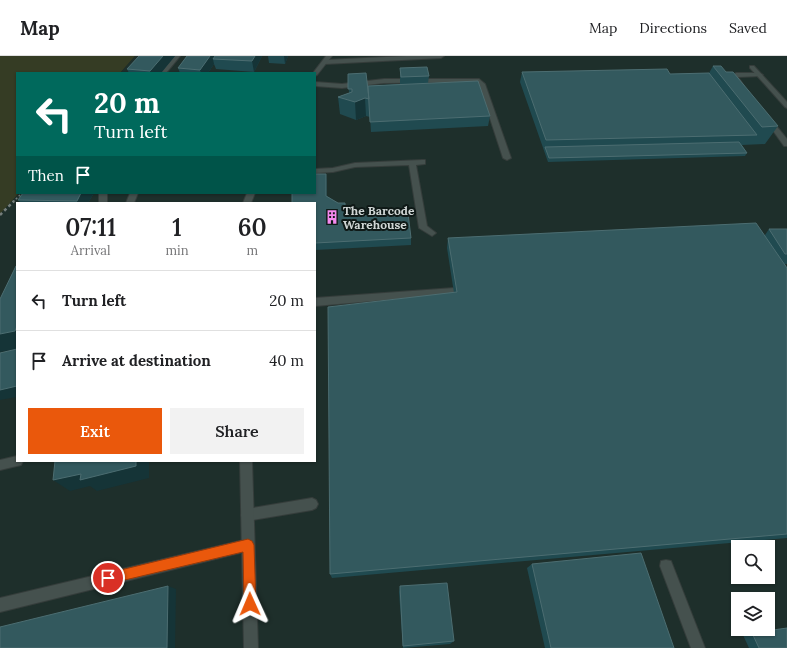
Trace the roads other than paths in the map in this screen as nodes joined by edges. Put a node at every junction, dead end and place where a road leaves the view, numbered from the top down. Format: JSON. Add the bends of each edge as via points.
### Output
{"nodes":[{"id":1,"x":177,"y":56,"type":"edge"},
{"id":2,"x":329,"y":56,"type":"edge"},
{"id":3,"x":441,"y":56,"type":"edge"},
{"id":4,"x":386,"y":57,"type":"edge"},
{"id":5,"x":325,"y":62,"type":"junction"},
{"id":6,"x":752,"y":67,"type":"dead end"},
{"id":7,"x":164,"y":72,"type":"edge"},
{"id":8,"x":316,"y":73,"type":"edge"},
{"id":9,"x":760,"y":75,"type":"junction"},
{"id":10,"x":316,"y":84,"type":"edge"},
{"id":11,"x":747,"y":93,"type":"edge"},
{"id":12,"x":787,"y":106,"type":"edge"},
{"id":13,"x":763,"y":113,"type":"edge"},
{"id":14,"x":787,"y":144,"type":"edge"},
{"id":15,"x":507,"y":158,"type":"dead end"},
{"id":16,"x":412,"y":162,"type":"junction"},
{"id":17,"x":422,"y":162,"type":"dead end"},
{"id":18,"x":316,"y":171,"type":"edge"},
{"id":19,"x":432,"y":232,"type":"dead end"},
{"id":20,"x":454,"y":291,"type":"edge"},
{"id":21,"x":316,"y":302,"type":"edge"},
{"id":22,"x":16,"y":461,"type":"edge"},
{"id":23,"x":246,"y":462,"type":"edge"},
{"id":24,"x":0,"y":465,"type":"edge"},
{"id":25,"x":312,"y":504,"type":"dead end"},
{"id":26,"x":247,"y":515,"type":"junction"},
{"id":27,"x":248,"y":545,"type":"junction"},
{"id":28,"x":666,"y":566,"type":"dead end"},
{"id":29,"x":0,"y":604,"type":"edge"},
{"id":30,"x":251,"y":648,"type":"edge"},
{"id":31,"x":698,"y":648,"type":"edge"}],
"edges":[{"from":1,"to":7,"type":"street"},
{"from":2,"to":5,"type":"street"},
{"from":3,"to":4,"type":"street"},
{"from":4,"to":5,"type":"street"},
{"from":5,"to":8,"type":"street"},
{"from":6,"to":9,"type":"street"},
{"from":9,"to":11,"type":"street","via":[[734,76]]},
{"from":9,"to":12,"type":"street"},
{"from":10,"to":15,"type":"street","via":[[342,86],[384,81],[477,80],[482,84]]},
{"from":13,"to":14,"type":"street"},
{"from":16,"to":17,"type":"street"},
{"from":16,"to":18,"type":"street","via":[[355,164],[333,170]]},
{"from":16,"to":19,"type":"street","via":[[422,228]]},
{"from":20,"to":21,"type":"street"},
{"from":22,"to":24,"type":"street"},
{"from":23,"to":26,"type":"street"},
{"from":25,"to":26,"type":"street"},
{"from":26,"to":27,"type":"street"},
{"from":27,"to":29,"type":"street"},
{"from":27,"to":30,"type":"street"},
{"from":28,"to":31,"type":"street"}]}
